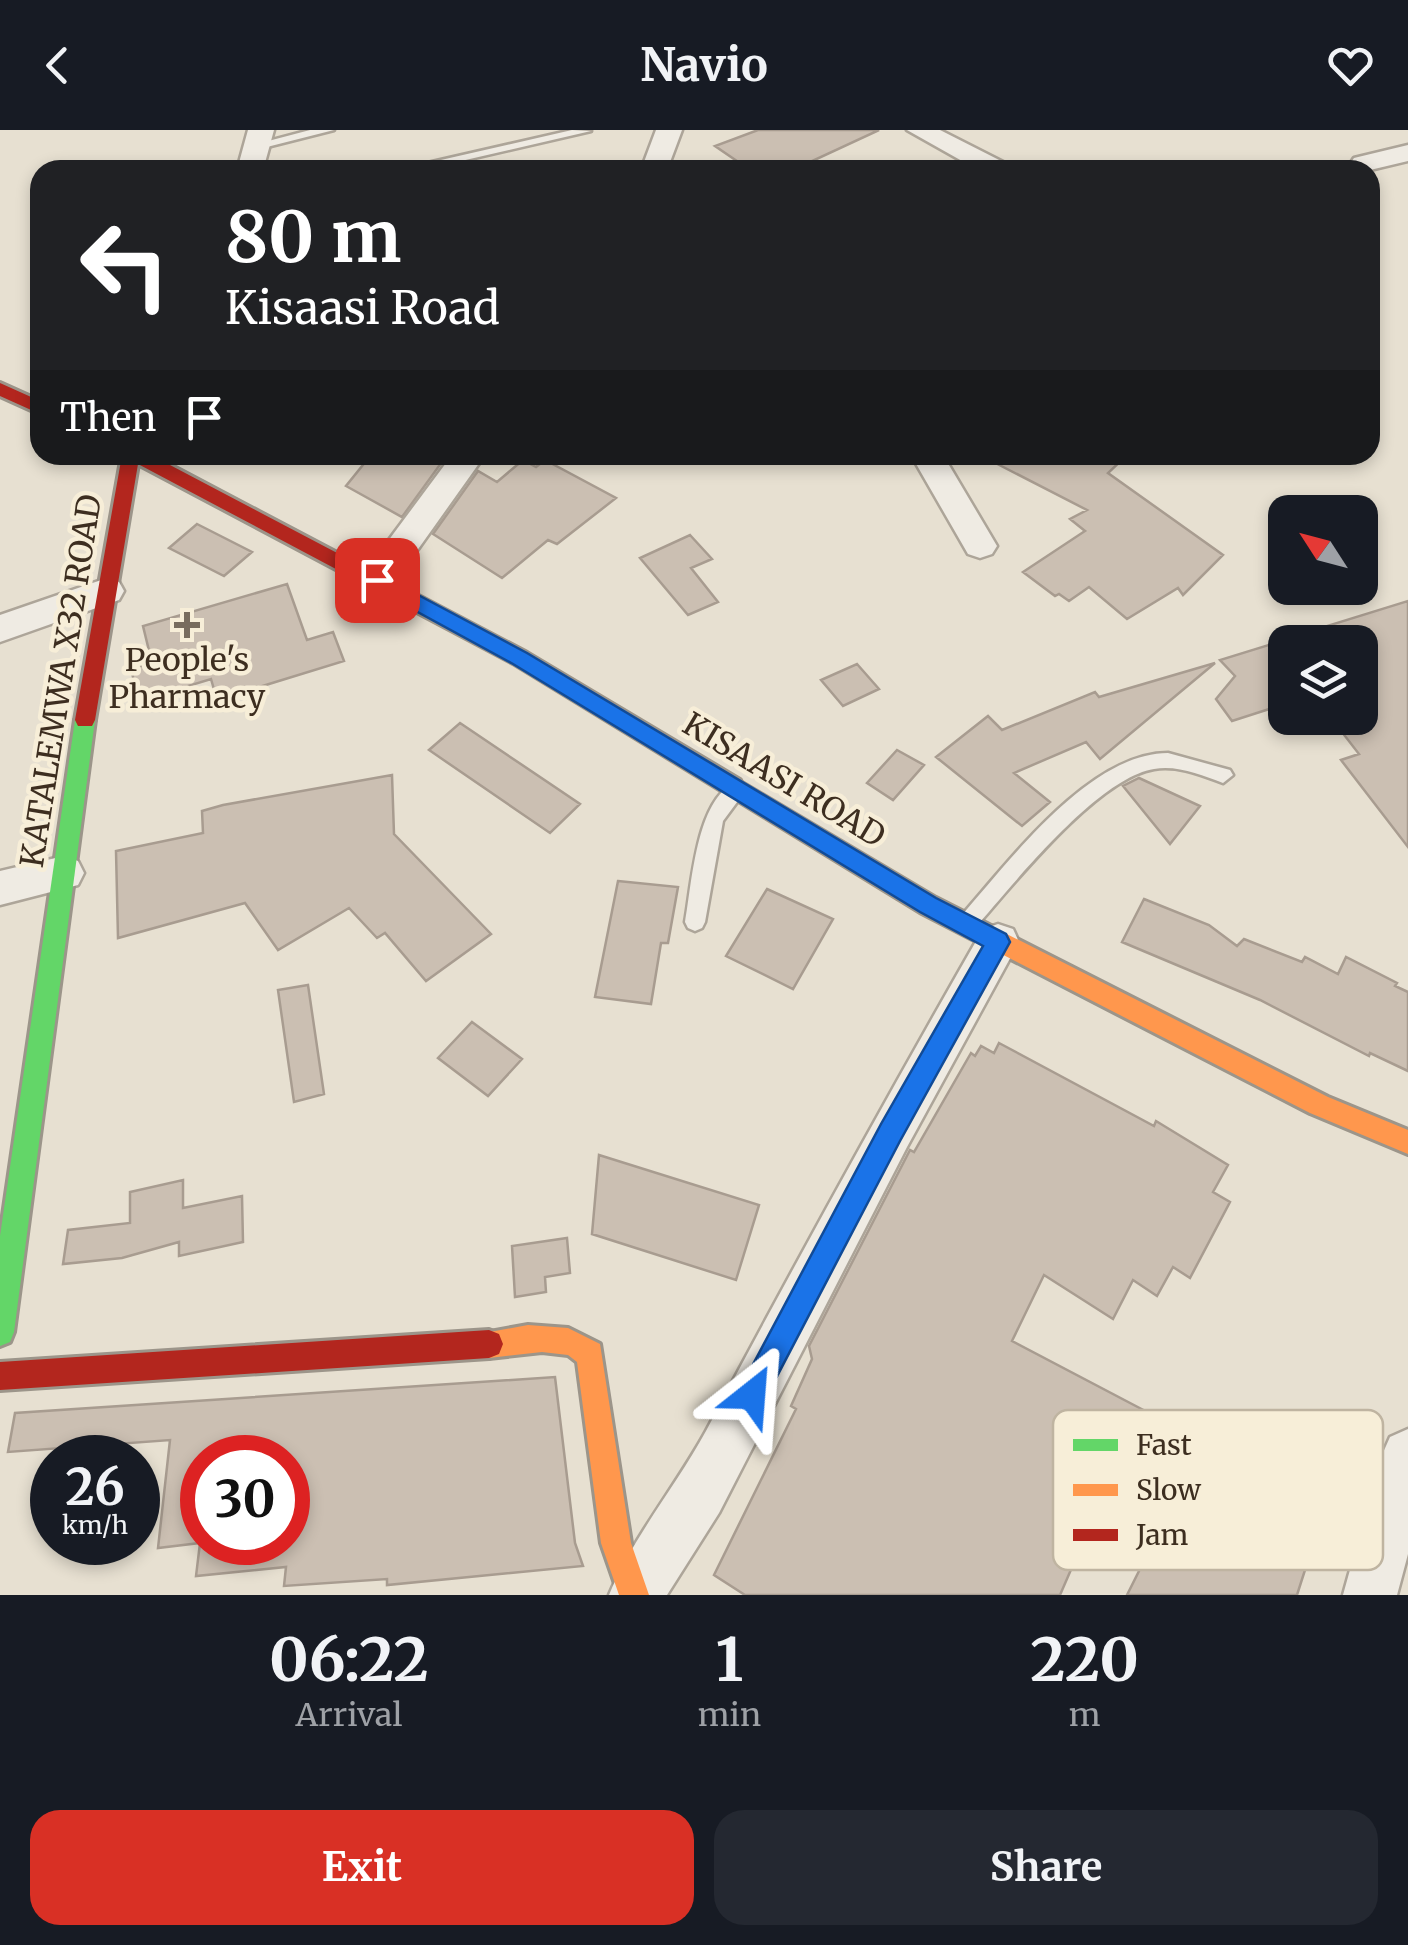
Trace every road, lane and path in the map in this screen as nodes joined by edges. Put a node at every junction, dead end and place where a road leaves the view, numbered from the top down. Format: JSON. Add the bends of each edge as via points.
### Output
{"nodes":[{"id":1,"x":328,"y":130,"type":"edge"},
{"id":2,"x":670,"y":130,"type":"edge"},
{"id":3,"x":920,"y":130,"type":"edge"},
{"id":4,"x":585,"y":131,"type":"edge"},
{"id":5,"x":257,"y":148,"type":"edge"},
{"id":6,"x":1408,"y":153,"type":"edge"},
{"id":7,"x":450,"y":160,"type":"edge"},
{"id":8,"x":658,"y":160,"type":"edge"},
{"id":9,"x":978,"y":160,"type":"edge"},
{"id":10,"x":1380,"y":160,"type":"edge"},
{"id":11,"x":0,"y":389,"type":"edge"},
{"id":12,"x":30,"y":403,"type":"edge"},
{"id":13,"x":132,"y":465,"type":"edge"},
{"id":14,"x":153,"y":465,"type":"edge"},
{"id":15,"x":462,"y":465,"type":"edge"},
{"id":16,"x":933,"y":465,"type":"edge"},
{"id":17,"x":980,"y":546,"type":"dead end"},
{"id":18,"x":377,"y":580,"type":"junction"},
{"id":19,"x":107,"y":591,"type":"junction"},
{"id":20,"x":0,"y":629,"type":"edge"},
{"id":21,"x":1223,"y":775,"type":"dead end"},
{"id":22,"x":736,"y":790,"type":"junction"},
{"id":23,"x":64,"y":873,"type":"junction"},
{"id":24,"x":0,"y":888,"type":"edge"},
{"id":25,"x":695,"y":922,"type":"dead end"},
{"id":26,"x":982,"y":933,"type":"junction"},
{"id":27,"x":1408,"y":1142,"type":"edge"},
{"id":28,"x":0,"y":1332,"type":"edge"},
{"id":29,"x":0,"y":1376,"type":"edge"},
{"id":30,"x":1408,"y":1455,"type":"edge"},
{"id":31,"x":1383,"y":1547,"type":"edge"},
{"id":32,"x":1377,"y":1570,"type":"edge"},
{"id":33,"x":635,"y":1595,"type":"edge"},
{"id":34,"x":1370,"y":1595,"type":"edge"}],
"edges":[{"from":1,"to":5,"type":"lane"},
{"from":2,"to":8,"type":"street"},
{"from":3,"to":9,"type":"street"},
{"from":4,"to":7,"type":"lane"},
{"from":6,"to":10,"type":"street"},
{"from":11,"to":12,"type":"street"},
{"from":13,"to":19,"type":"street","name":"KATALEMWA X32 ROAD"},
{"from":14,"to":18,"type":"street","name":"KISAASI ROAD"},
{"from":15,"to":18,"type":"street"},
{"from":16,"to":17,"type":"street"},
{"from":18,"to":22,"type":"street","name":"KISAASI ROAD"},
{"from":19,"to":20,"type":"street"},
{"from":19,"to":23,"type":"street","name":"KATALEMWA X32 ROAD"},
{"from":21,"to":26,"type":"lane","via":[[1178,760],[1145,762],[1101,787],[1052,831]]},
{"from":22,"to":25,"type":"lane","via":[[714,818]]},
{"from":22,"to":26,"type":"street","name":"KISAASI ROAD"},
{"from":23,"to":24,"type":"street"},
{"from":23,"to":28,"type":"street","name":"KATALEMWA X32 ROAD"},
{"from":26,"to":27,"type":"street","name":"KISAASI ROAD","via":[[1319,1105]]},
{"from":26,"to":33,"type":"street","via":[[890,1132],[700,1494]]},
{"from":29,"to":33,"type":"street","via":[[578,1342],[590,1354],[616,1544]]},
{"from":30,"to":31,"type":"street"},
{"from":32,"to":34,"type":"street"}]}
